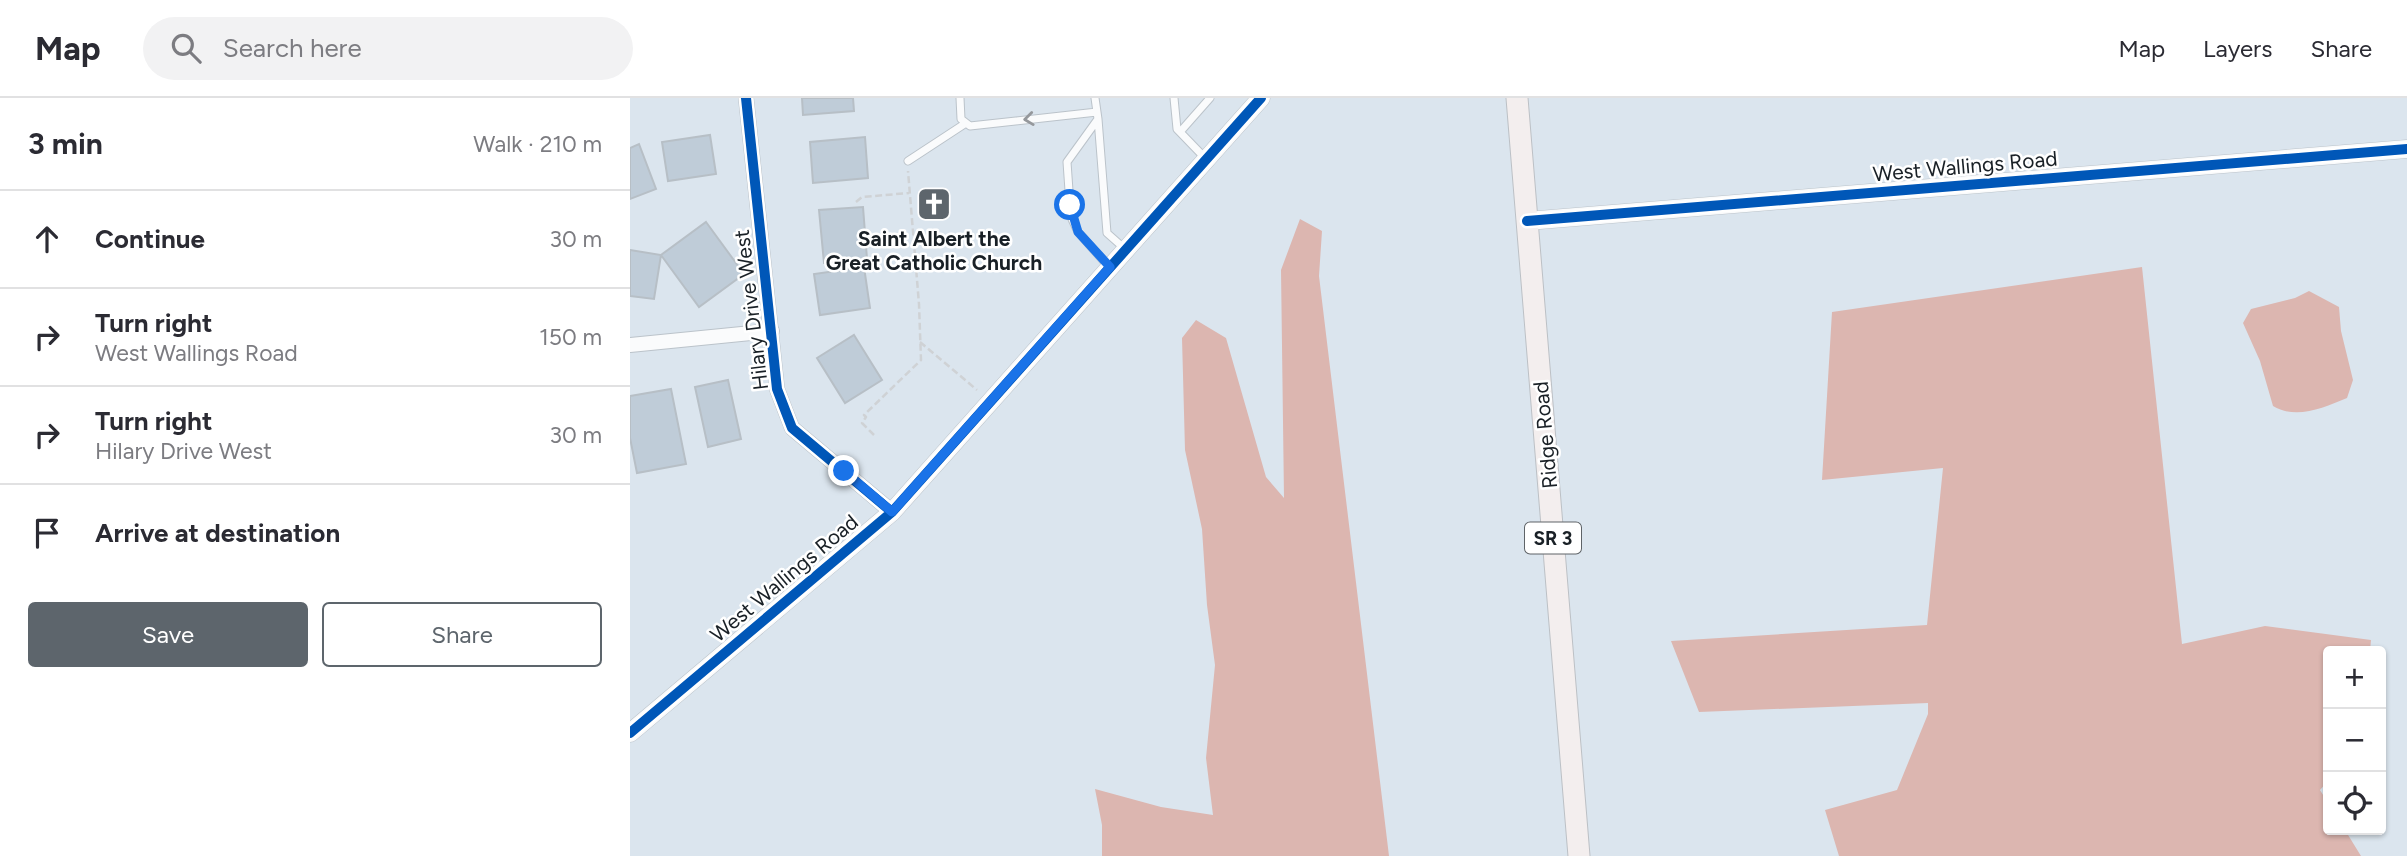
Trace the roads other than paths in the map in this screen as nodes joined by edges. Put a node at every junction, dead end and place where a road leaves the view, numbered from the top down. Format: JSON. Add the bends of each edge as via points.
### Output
{"nodes":[{"id":1,"x":746,"y":98,"type":"edge"},
{"id":2,"x":960,"y":98,"type":"edge"},
{"id":3,"x":1095,"y":98,"type":"edge"},
{"id":4,"x":1174,"y":98,"type":"edge"},
{"id":5,"x":1210,"y":98,"type":"edge"},
{"id":6,"x":1261,"y":98,"type":"edge"},
{"id":7,"x":1517,"y":98,"type":"edge"},
{"id":8,"x":1098,"y":115,"type":"junction"},
{"id":9,"x":966,"y":123,"type":"junction"},
{"id":10,"x":1180,"y":132,"type":"junction"},
{"id":11,"x":2407,"y":149,"type":"edge"},
{"id":12,"x":1206,"y":159,"type":"junction"},
{"id":13,"x":908,"y":161,"type":"road end"},
{"id":14,"x":1527,"y":221,"type":"junction"},
{"id":15,"x":1126,"y":250,"type":"junction"},
{"id":16,"x":1110,"y":267,"type":"junction"},
{"id":17,"x":772,"y":331,"type":"junction"},
{"id":18,"x":630,"y":345,"type":"edge"},
{"id":19,"x":892,"y":512,"type":"junction"},
{"id":20,"x":630,"y":733,"type":"edge"},
{"id":21,"x":1580,"y":856,"type":"edge"}],
"edges":[{"from":1,"to":17,"type":"street","name":"Hilary Drive West"},
{"from":2,"to":9,"type":"lane","via":[[961,119]]},
{"from":3,"to":8,"type":"lane"},
{"from":4,"to":10,"type":"lane"},
{"from":5,"to":10,"type":"lane"},
{"from":6,"to":12,"type":"street","name":"West Wallings Road"},
{"from":7,"to":14,"type":"main road","name":"Ridge Road","number":"SR 3"},
{"from":8,"to":9,"type":"lane","one_way":true},
{"from":8,"to":15,"type":"lane","via":[[1107,233]]},
{"from":8,"to":16,"type":"lane","via":[[1067,162],[1070,205],[1078,232]]},
{"from":9,"to":13,"type":"lane"},
{"from":10,"to":12,"type":"lane"},
{"from":11,"to":14,"type":"street","name":"West Wallings Road"},
{"from":12,"to":15,"type":"street","name":"West Wallings Road"},
{"from":14,"to":21,"type":"main road","name":"Ridge Road","number":"SR 3"},
{"from":15,"to":16,"type":"street","name":"West Wallings Road"},
{"from":16,"to":19,"type":"street","name":"West Wallings Road"},
{"from":17,"to":18,"type":"street"},
{"from":17,"to":19,"type":"street","name":"Hilary Drive West","via":[[777,389],[792,428]]},
{"from":19,"to":20,"type":"street","name":"West Wallings Road"}]}
